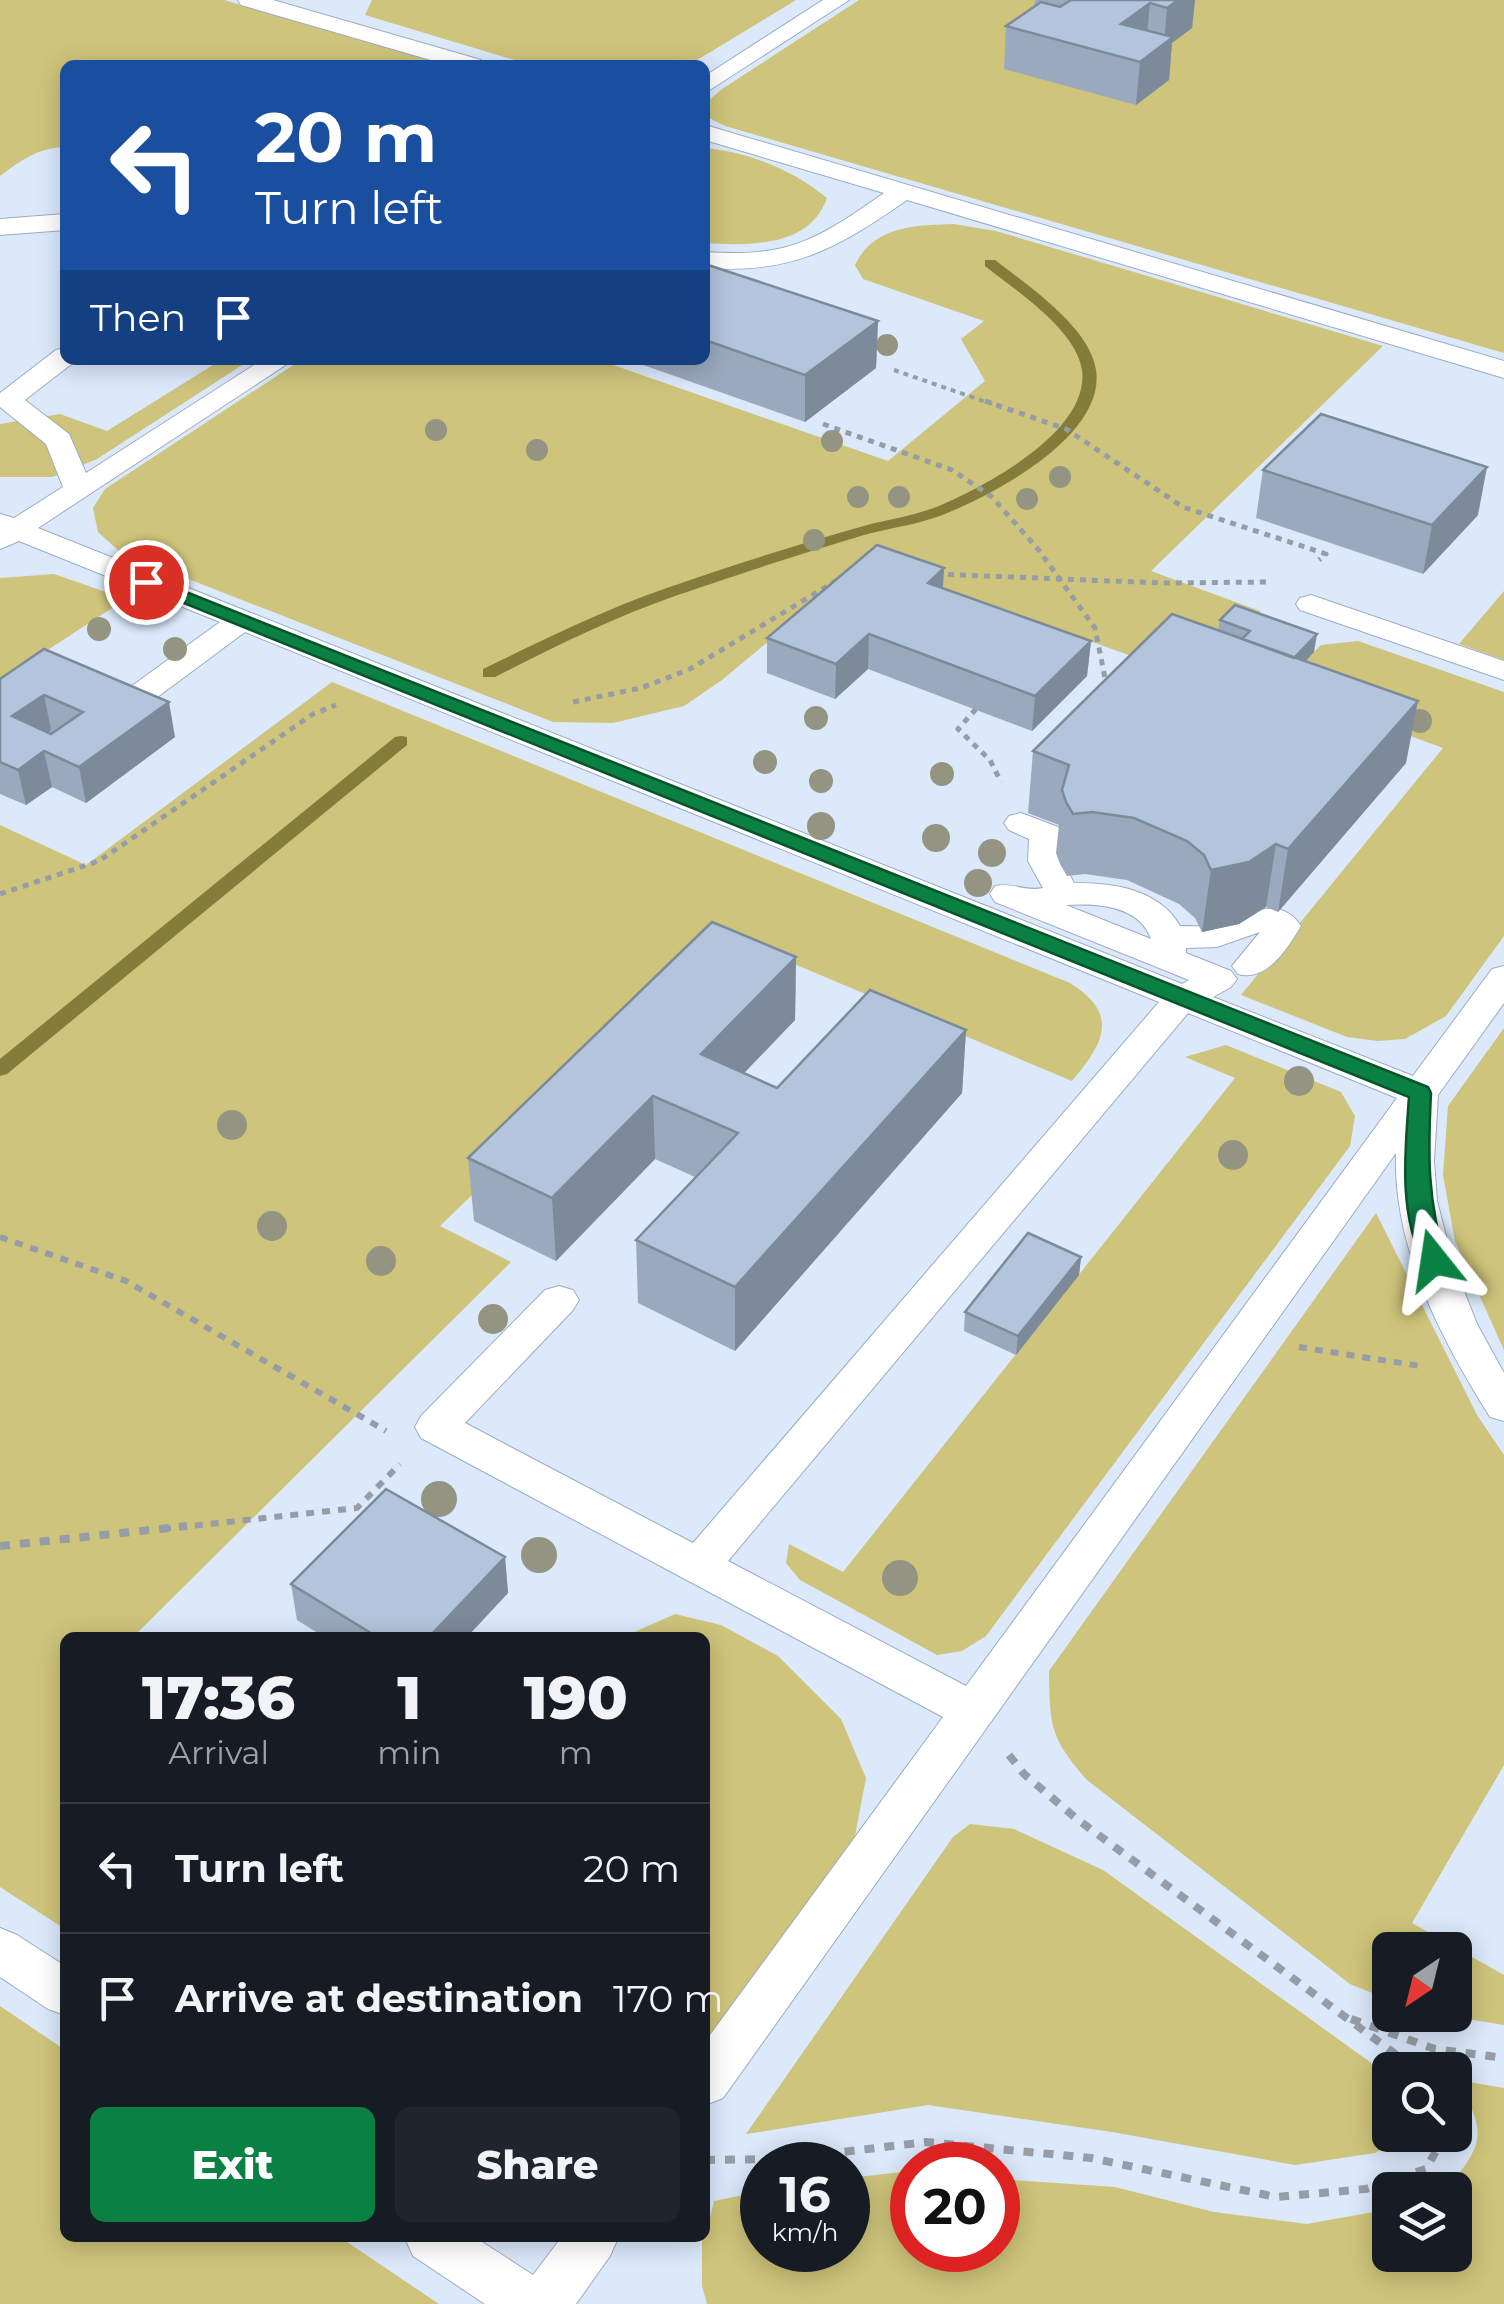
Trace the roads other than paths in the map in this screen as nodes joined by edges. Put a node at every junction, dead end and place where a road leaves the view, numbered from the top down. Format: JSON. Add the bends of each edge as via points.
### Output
{"nodes":[{"id":1,"x":249,"y":0,"type":"edge"},
{"id":2,"x":333,"y":0,"type":"edge"},
{"id":3,"x":359,"y":0,"type":"edge"},
{"id":4,"x":838,"y":0,"type":"edge"},
{"id":5,"x":281,"y":9,"type":"junction"},
{"id":6,"x":348,"y":29,"type":"junction"},
{"id":7,"x":456,"y":60,"type":"edge"},
{"id":8,"x":710,"y":83,"type":"edge"},
{"id":9,"x":710,"y":133,"type":"edge"},
{"id":10,"x":903,"y":191,"type":"junction"},
{"id":11,"x":60,"y":222,"type":"edge"},
{"id":12,"x":0,"y":227,"type":"edge"},
{"id":13,"x":710,"y":260,"type":"edge"},
{"id":14,"x":60,"y":360,"type":"edge"},
{"id":15,"x":272,"y":365,"type":"edge"},
{"id":16,"x":1504,"y":370,"type":"edge"},
{"id":17,"x":3,"y":401,"type":"edge"},
{"id":18,"x":78,"y":490,"type":"junction"},
{"id":19,"x":5,"y":531,"type":"edge"},
{"id":20,"x":1310,"y":604,"type":"dead end"},
{"id":21,"x":243,"y":620,"type":"junction"},
{"id":22,"x":1504,"y":671,"type":"edge"},
{"id":23,"x":129,"y":703,"type":"edge"},
{"id":24,"x":1021,"y":823,"type":"road end"},
{"id":25,"x":1134,"y":893,"type":"junction"},
{"id":26,"x":1032,"y":896,"type":"junction"},
{"id":27,"x":1099,"y":931,"type":"junction"},
{"id":28,"x":1170,"y":948,"type":"junction"},
{"id":29,"x":1250,"y":966,"type":"dead end"},
{"id":30,"x":1504,"y":976,"type":"edge"},
{"id":31,"x":1181,"y":999,"type":"junction"},
{"id":32,"x":1420,"y":1093,"type":"junction"},
{"id":33,"x":559,"y":1300,"type":"dead end"},
{"id":34,"x":1504,"y":1406,"type":"edge"},
{"id":35,"x":700,"y":1566,"type":"junction"},
{"id":36,"x":973,"y":1712,"type":"junction"},
{"id":37,"x":0,"y":1950,"type":"edge"},
{"id":38,"x":60,"y":1991,"type":"edge"},
{"id":39,"x":710,"y":2075,"type":"edge"},
{"id":40,"x":437,"y":2242,"type":"edge"},
{"id":41,"x":589,"y":2242,"type":"edge"},
{"id":42,"x":531,"y":2304,"type":"edge"},
{"id":43,"x":544,"y":2304,"type":"edge"}],
"edges":[{"from":1,"to":5,"type":"lane"},
{"from":2,"to":5,"type":"lane"},
{"from":3,"to":6,"type":"lane"},
{"from":4,"to":8,"type":"lane"},
{"from":5,"to":6,"type":"lane"},
{"from":6,"to":7,"type":"lane"},
{"from":9,"to":10,"type":"lane"},
{"from":10,"to":13,"type":"lane","via":[[821,248],[784,260]]},
{"from":10,"to":16,"type":"lane"},
{"from":11,"to":12,"type":"lane"},
{"from":14,"to":17,"type":"lane"},
{"from":15,"to":18,"type":"lane"},
{"from":17,"to":18,"type":"lane","via":[[59,440]]},
{"from":18,"to":19,"type":"lane"},
{"from":19,"to":21,"type":"lane"},
{"from":20,"to":22,"type":"lane"},
{"from":21,"to":23,"type":"lane"},
{"from":21,"to":31,"type":"lane"},
{"from":24,"to":26,"type":"lane","via":[[1046,834],[1045,862]]},
{"from":25,"to":26,"type":"lane"},
{"from":25,"to":27,"type":"lane"},
{"from":25,"to":28,"type":"lane","via":[[1160,919]]},
{"from":26,"to":27,"type":"lane"},
{"from":27,"to":28,"type":"lane"},
{"from":28,"to":29,"type":"lane","via":[[1265,918],[1284,926]]},
{"from":28,"to":31,"type":"lane","via":[[1218,979]]},
{"from":30,"to":32,"type":"lane"},
{"from":31,"to":32,"type":"lane"},
{"from":31,"to":35,"type":"lane"},
{"from":32,"to":34,"type":"lane","via":[[1415,1169],[1422,1222],[1446,1296]]},
{"from":32,"to":36,"type":"lane"},
{"from":33,"to":35,"type":"lane","via":[[426,1438]]},
{"from":35,"to":36,"type":"lane"},
{"from":36,"to":39,"type":"lane"},
{"from":37,"to":38,"type":"lane"},
{"from":40,"to":42,"type":"lane"},
{"from":41,"to":43,"type":"lane"}]}
